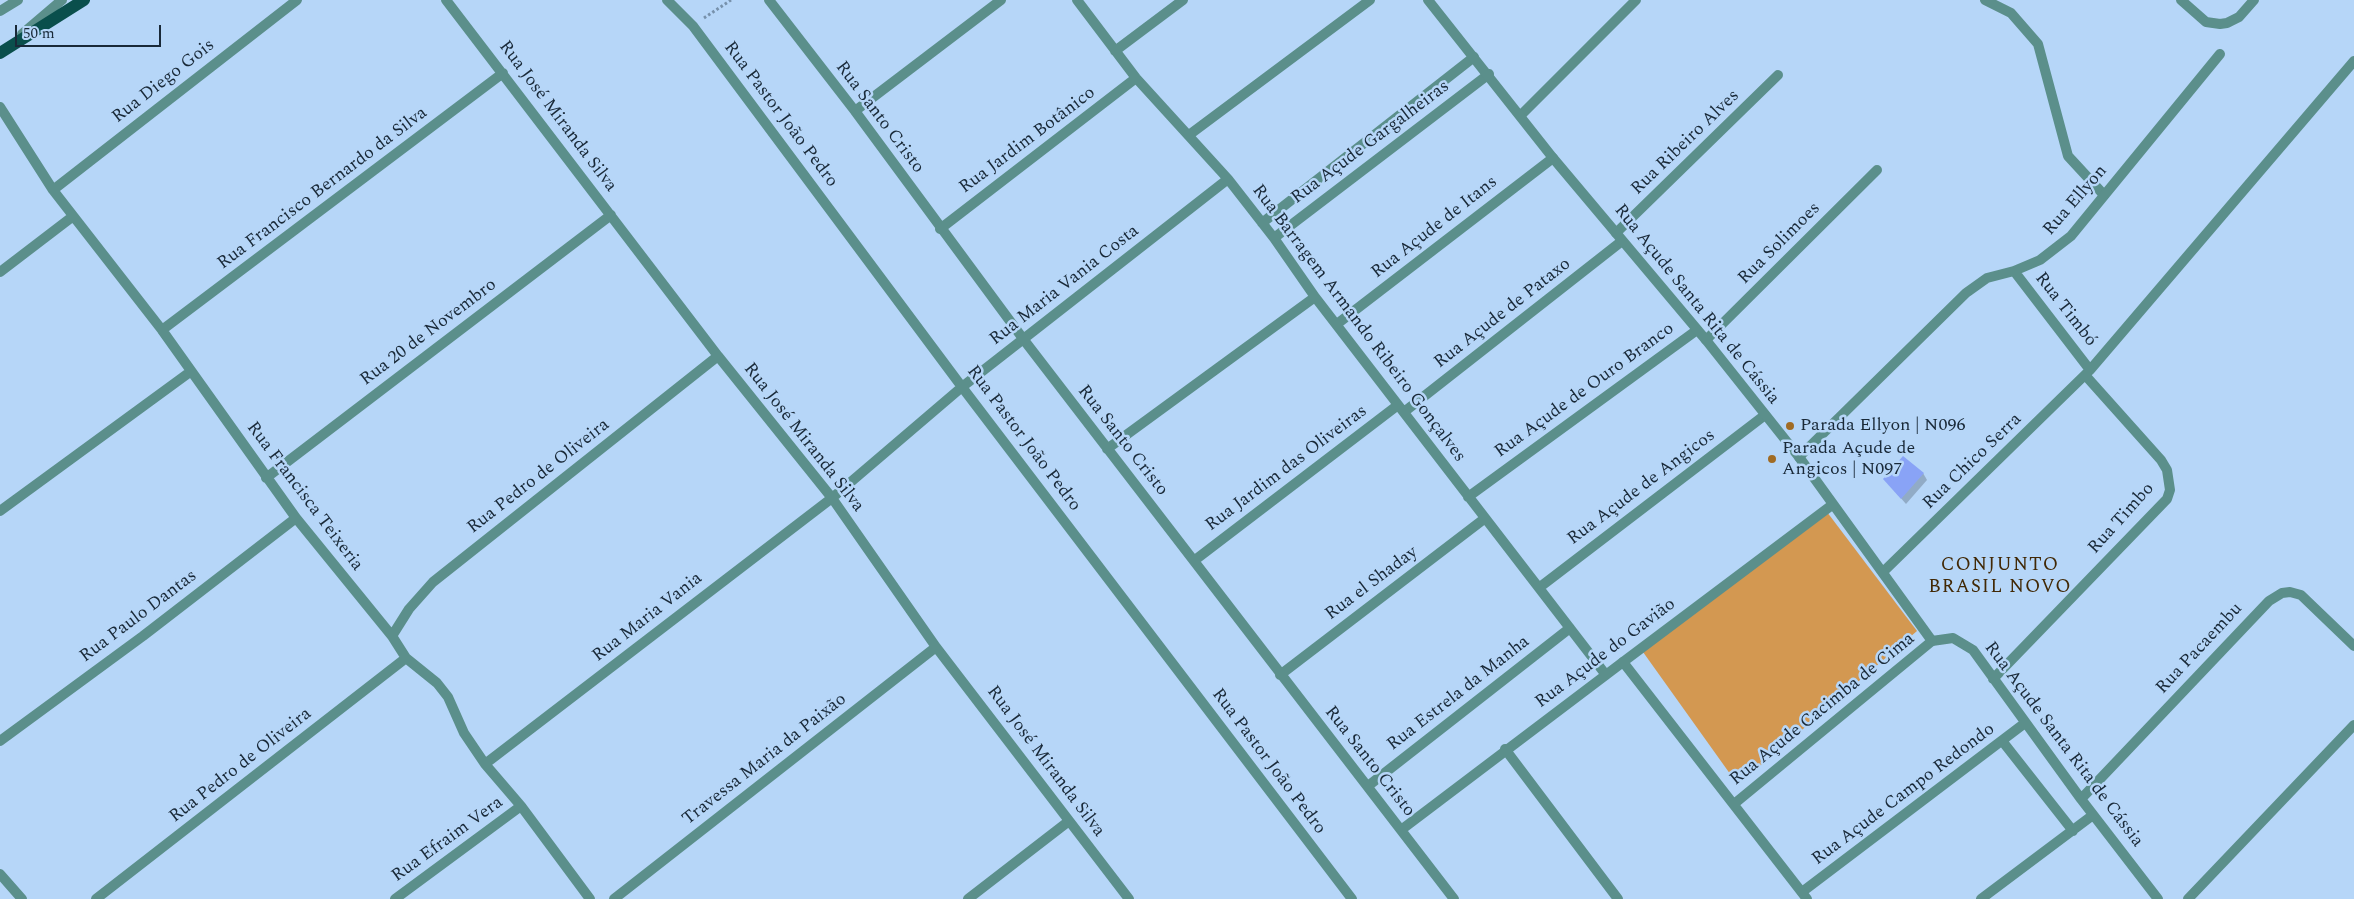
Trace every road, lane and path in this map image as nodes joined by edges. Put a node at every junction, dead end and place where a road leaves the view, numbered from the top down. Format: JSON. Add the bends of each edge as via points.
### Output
{"nodes":[{"id":1,"x":18,"y":0,"type":"edge"},
{"id":2,"x":62,"y":0,"type":"edge"},
{"id":3,"x":84,"y":0,"type":"edge"},
{"id":4,"x":297,"y":0,"type":"edge"},
{"id":5,"x":446,"y":0,"type":"edge"},
{"id":6,"x":667,"y":0,"type":"edge"},
{"id":7,"x":731,"y":0,"type":"edge"},
{"id":8,"x":769,"y":0,"type":"edge"},
{"id":9,"x":1001,"y":0,"type":"edge"},
{"id":10,"x":1077,"y":0,"type":"edge"},
{"id":11,"x":1183,"y":0,"type":"edge"},
{"id":12,"x":1370,"y":0,"type":"edge"},
{"id":13,"x":1428,"y":0,"type":"edge"},
{"id":14,"x":1636,"y":0,"type":"edge"},
{"id":15,"x":1985,"y":0,"type":"edge"},
{"id":16,"x":2181,"y":0,"type":"edge"},
{"id":17,"x":2254,"y":0,"type":"edge"},
{"id":18,"x":0,"y":11,"type":"edge"},
{"id":19,"x":693,"y":26,"type":"junction"},
{"id":20,"x":1115,"y":51,"type":"junction"},
{"id":21,"x":0,"y":53,"type":"edge"},
{"id":22,"x":2220,"y":54,"type":"dead end"},
{"id":23,"x":1474,"y":57,"type":"junction"},
{"id":24,"x":2354,"y":61,"type":"edge"},
{"id":25,"x":503,"y":73,"type":"junction"},
{"id":26,"x":1489,"y":74,"type":"junction"},
{"id":27,"x":1778,"y":75,"type":"dead end"},
{"id":28,"x":1136,"y":78,"type":"junction"},
{"id":29,"x":0,"y":107,"type":"edge"},
{"id":30,"x":855,"y":111,"type":"junction"},
{"id":31,"x":1521,"y":115,"type":"junction"},
{"id":32,"x":1189,"y":135,"type":"junction"},
{"id":33,"x":1553,"y":158,"type":"junction"},
{"id":34,"x":1878,"y":170,"type":"dead end"},
{"id":35,"x":1228,"y":179,"type":"junction"},
{"id":36,"x":53,"y":190,"type":"junction"},
{"id":37,"x":2104,"y":195,"type":"junction"},
{"id":38,"x":611,"y":215,"type":"junction"},
{"id":39,"x":72,"y":217,"type":"junction"},
{"id":40,"x":1262,"y":223,"type":"junction"},
{"id":41,"x":940,"y":228,"type":"junction"},
{"id":42,"x":1620,"y":237,"type":"junction"},
{"id":43,"x":1274,"y":238,"type":"junction"},
{"id":44,"x":2014,"y":271,"type":"junction"},
{"id":45,"x":0,"y":272,"type":"edge"},
{"id":46,"x":1315,"y":297,"type":"junction"},
{"id":47,"x":1337,"y":324,"type":"junction"},
{"id":48,"x":162,"y":330,"type":"junction"},
{"id":49,"x":1697,"y":330,"type":"junction"},
{"id":50,"x":1024,"y":340,"type":"junction"},
{"id":51,"x":1706,"y":340,"type":"junction"},
{"id":52,"x":718,"y":356,"type":"junction"},
{"id":53,"x":190,"y":372,"type":"junction"},
{"id":54,"x":2087,"y":372,"type":"junction"},
{"id":55,"x":962,"y":387,"type":"junction"},
{"id":56,"x":1401,"y":409,"type":"junction"},
{"id":57,"x":1765,"y":415,"type":"junction"},
{"id":58,"x":1107,"y":450,"type":"junction"},
{"id":59,"x":1799,"y":457,"type":"junction"},
{"id":60,"x":2161,"y":460,"type":"joint"},
{"id":61,"x":266,"y":478,"type":"junction"},
{"id":62,"x":1468,"y":497,"type":"junction"},
{"id":63,"x":832,"y":498,"type":"junction"},
{"id":64,"x":1832,"y":505,"type":"junction"},
{"id":65,"x":0,"y":511,"type":"edge"},
{"id":66,"x":296,"y":518,"type":"junction"},
{"id":67,"x":1484,"y":519,"type":"junction"},
{"id":68,"x":1195,"y":560,"type":"junction"},
{"id":69,"x":1883,"y":572,"type":"junction"},
{"id":70,"x":1540,"y":587,"type":"junction"},
{"id":71,"x":1570,"y":628,"type":"junction"},
{"id":72,"x":392,"y":636,"type":"junction"},
{"id":73,"x":1932,"y":641,"type":"junction"},
{"id":74,"x":2354,"y":646,"type":"edge"},
{"id":75,"x":936,"y":647,"type":"junction"},
{"id":76,"x":406,"y":658,"type":"junction"},
{"id":77,"x":1623,"y":662,"type":"junction"},
{"id":78,"x":1280,"y":675,"type":"junction"},
{"id":79,"x":1606,"y":675,"type":"junction"},
{"id":80,"x":1993,"y":679,"type":"junction"},
{"id":81,"x":2025,"y":723,"type":"junction"},
{"id":82,"x":2354,"y":725,"type":"edge"},
{"id":83,"x":0,"y":741,"type":"edge"},
{"id":84,"x":2002,"y":742,"type":"junction"},
{"id":85,"x":1506,"y":749,"type":"junction"},
{"id":86,"x":485,"y":764,"type":"junction"},
{"id":87,"x":1368,"y":786,"type":"junction"},
{"id":88,"x":2081,"y":799,"type":"junction"},
{"id":89,"x":1734,"y":804,"type":"junction"},
{"id":90,"x":521,"y":806,"type":"junction"},
{"id":91,"x":2093,"y":815,"type":"junction"},
{"id":92,"x":1069,"y":821,"type":"junction"},
{"id":93,"x":1401,"y":830,"type":"junction"},
{"id":94,"x":2073,"y":831,"type":"junction"},
{"id":95,"x":0,"y":874,"type":"edge"},
{"id":96,"x":1804,"y":896,"type":"edge"},
{"id":97,"x":22,"y":899,"type":"edge"},
{"id":98,"x":96,"y":899,"type":"edge"},
{"id":99,"x":394,"y":899,"type":"edge"},
{"id":100,"x":590,"y":899,"type":"edge"},
{"id":101,"x":614,"y":899,"type":"edge"},
{"id":102,"x":968,"y":899,"type":"edge"},
{"id":103,"x":1129,"y":899,"type":"edge"},
{"id":104,"x":1352,"y":899,"type":"edge"},
{"id":105,"x":1454,"y":899,"type":"edge"},
{"id":106,"x":1618,"y":899,"type":"edge"},
{"id":107,"x":1981,"y":899,"type":"edge"},
{"id":108,"x":2158,"y":899,"type":"edge"},
{"id":109,"x":2188,"y":899,"type":"edge"}],
"edges":[{"from":1,"to":18,"type":"street"},
{"from":2,"to":21,"type":"street"},
{"from":3,"to":21,"type":"main road"},
{"from":4,"to":36,"type":"street","name":"Rua Diego Gois"},
{"from":5,"to":25,"type":"street","name":"Rua José Miranda Silva"},
{"from":6,"to":19,"type":"street","name":"Rua Pastor João Pedro"},
{"from":7,"to":19,"type":"path"},
{"from":8,"to":30,"type":"street","name":"Rua Santo Cristo"},
{"from":9,"to":30,"type":"street"},
{"from":10,"to":20,"type":"street","name":"Rua Barragem Armando Ribeiro Gonçalves"},
{"from":11,"to":20,"type":"street"},
{"from":12,"to":32,"type":"street"},
{"from":13,"to":23,"type":"street","name":"Rua Açude Santa Rita de Cássia"},
{"from":14,"to":31,"type":"street"},
{"from":15,"to":37,"type":"street","via":[[2010,13],[2038,44],[2068,156]]},
{"from":16,"to":17,"type":"street","via":[[2206,22],[2220,24],[2239,17]]},
{"from":19,"to":55,"type":"street","name":"Rua Pastor João Pedro"},
{"from":20,"to":28,"type":"street","name":"Rua Barragem Armando Ribeiro Gonçalves"},
{"from":22,"to":37,"type":"street","name":"Rua Ellyon"},
{"from":23,"to":26,"type":"street","name":"Rua Açude Santa Rita de Cássia"},
{"from":23,"to":40,"type":"street","name":"Rua Açude Gargalheiras"},
{"from":24,"to":54,"type":"street","name":"Rua Chico Serra"},
{"from":25,"to":38,"type":"street","name":"Rua José Miranda Silva"},
{"from":25,"to":48,"type":"street","name":"Rua Francisco Bernardo da Silva"},
{"from":26,"to":31,"type":"street","name":"Rua Açude Santa Rita de Cássia"},
{"from":26,"to":43,"type":"street","name":"Rua Açude Gargalheiras"},
{"from":27,"to":42,"type":"street","name":"Rua Ribeiro Alves"},
{"from":28,"to":32,"type":"street","name":"Rua Barragem Armando Ribeiro Gonçalves"},
{"from":28,"to":41,"type":"street","name":"Rua Jardim Botânico"},
{"from":29,"to":36,"type":"street","name":"Rua Francisca Teixeria"},
{"from":30,"to":41,"type":"street","name":"Rua Santo Cristo"},
{"from":31,"to":33,"type":"street","name":"Rua Açude Santa Rita de Cássia"},
{"from":32,"to":35,"type":"street","name":"Rua Barragem Armando Ribeiro Gonçalves"},
{"from":33,"to":42,"type":"street","name":"Rua Açude Santa Rita de Cássia"},
{"from":33,"to":47,"type":"street","name":"Rua Açude de Itans"},
{"from":34,"to":51,"type":"street","name":"Rua Solimoes"},
{"from":35,"to":40,"type":"street","name":"Rua Barragem Armando Ribeiro Gonçalves"},
{"from":35,"to":50,"type":"street","name":"Rua Maria Vania Costa"},
{"from":36,"to":39,"type":"street","name":"Rua Francisca Teixeria"},
{"from":37,"to":44,"type":"street","name":"Rua Ellyon","via":[[2071,236],[2054,251]]},
{"from":38,"to":52,"type":"street","name":"Rua José Miranda Silva"},
{"from":38,"to":61,"type":"street","name":"Rua 20 de Novembro"},
{"from":39,"to":45,"type":"street"},
{"from":39,"to":48,"type":"street","name":"Rua Francisca Teixeria"},
{"from":40,"to":43,"type":"street","name":"Rua Barragem Armando Ribeiro Gonçalves"},
{"from":41,"to":50,"type":"street","name":"Rua Santo Cristo"},
{"from":42,"to":49,"type":"street","name":"Rua Açude Santa Rita de Cássia"},
{"from":42,"to":56,"type":"street","name":"Rua Açude de Pataxo"},
{"from":43,"to":46,"type":"street","name":"Rua Barragem Armando Ribeiro Gonçalves"},
{"from":44,"to":54,"type":"street","name":"Rua Timbó"},
{"from":44,"to":59,"type":"street","name":"Rua Ellyon","via":[[1987,278],[1966,293]]},
{"from":46,"to":47,"type":"street","name":"Rua Barragem Armando Ribeiro Gonçalves"},
{"from":46,"to":58,"type":"street"},
{"from":47,"to":56,"type":"street","name":"Rua Barragem Armando Ribeiro Gonçalves"},
{"from":48,"to":53,"type":"street","name":"Rua Francisca Teixeria"},
{"from":49,"to":51,"type":"street","name":"Rua Açude Santa Rita de Cássia"},
{"from":49,"to":62,"type":"street","name":"Rua Açude de Ouro Branco"},
{"from":50,"to":55,"type":"street","name":"Rua Maria Vania Costa"},
{"from":50,"to":58,"type":"street","name":"Rua Santo Cristo"},
{"from":51,"to":57,"type":"street","name":"Rua Açude Santa Rita de Cássia"},
{"from":52,"to":63,"type":"street","name":"Rua José Miranda Silva"},
{"from":52,"to":72,"type":"street","name":"Rua Pedro de Oliveira","via":[[434,582],[409,608]]},
{"from":53,"to":61,"type":"street","name":"Rua Francisca Teixeria"},
{"from":53,"to":65,"type":"street"},
{"from":54,"to":60,"type":"street","name":"Rua Timbó"},
{"from":54,"to":69,"type":"street","name":"Rua Chico Serra"},
{"from":55,"to":63,"type":"street","name":"Rua Maria Vania Costa"},
{"from":55,"to":104,"type":"street","name":"Rua Pastor João Pedro"},
{"from":56,"to":62,"type":"street","name":"Rua Barragem Armando Ribeiro Gonçalves"},
{"from":56,"to":68,"type":"street","name":"Rua Jardim das Oliveiras"},
{"from":57,"to":59,"type":"street","name":"Rua Açude Santa Rita de Cássia"},
{"from":57,"to":70,"type":"street","name":"Rua Açude de Angicos"},
{"from":58,"to":68,"type":"street","name":"Rua Santo Cristo"},
{"from":59,"to":64,"type":"street","name":"Rua Açude Santa Rita de Cássia"},
{"from":60,"to":80,"type":"street","name":"Rua Timbo","via":[[2169,478],[2167,498]]},
{"from":61,"to":66,"type":"street","name":"Rua Francisca Teixeria"},
{"from":62,"to":67,"type":"street","name":"Rua Barragem Armando Ribeiro Gonçalves"},
{"from":63,"to":75,"type":"street","name":"Rua José Miranda Silva"},
{"from":63,"to":86,"type":"street","name":"Rua Maria Vania"},
{"from":64,"to":69,"type":"street","name":"Rua Açude Santa Rita de Cássia"},
{"from":64,"to":77,"type":"street","name":"Rua Açude do Gavião"},
{"from":66,"to":72,"type":"street","name":"Rua Francisca Teixeria"},
{"from":66,"to":83,"type":"street","name":"Rua Paulo Dantas"},
{"from":67,"to":70,"type":"street","name":"Rua Barragem Armando Ribeiro Gonçalves"},
{"from":67,"to":78,"type":"street","name":"Rua el Shaday"},
{"from":68,"to":78,"type":"street","name":"Rua Santo Cristo"},
{"from":69,"to":73,"type":"street","name":"Rua Açude Santa Rita de Cássia"},
{"from":70,"to":71,"type":"street","name":"Rua Barragem Armando Ribeiro Gonçalves"},
{"from":71,"to":79,"type":"street","name":"Rua Barragem Armando Ribeiro Gonçalves"},
{"from":71,"to":87,"type":"street","name":"Rua Estrela da Manha"},
{"from":72,"to":76,"type":"street","name":"Rua Francisca Teixeria"},
{"from":73,"to":80,"type":"street","name":"Rua Açude Santa Rita de Cássia","via":[[1946,638],[1962,642],[1973,650]]},
{"from":73,"to":89,"type":"street","name":"Rua Açude Cacimba de Cima"},
{"from":74,"to":88,"type":"street","name":"Rua Pacaembu","via":[[2301,595],[2282,593],[2269,600]]},
{"from":75,"to":92,"type":"street","name":"Rua José Miranda Silva"},
{"from":75,"to":101,"type":"street","name":"Travessa Maria da Paixão"},
{"from":76,"to":86,"type":"street","name":"Rua Francisca Teixeria","via":[[437,682]]},
{"from":76,"to":98,"type":"street","name":"Rua Pedro de Oliveira"},
{"from":77,"to":79,"type":"street","name":"Rua Açude do Gavião"},
{"from":77,"to":89,"type":"street"},
{"from":78,"to":87,"type":"street","name":"Rua Santo Cristo"},
{"from":79,"to":85,"type":"street","name":"Rua Açude do Gavião"},
{"from":80,"to":81,"type":"street","name":"Rua Açude Santa Rita de Cássia"},
{"from":81,"to":84,"type":"street","name":"Rua Açude Campo Redondo"},
{"from":81,"to":88,"type":"street","name":"Rua Açude Santa Rita de Cássia"},
{"from":82,"to":109,"type":"street"},
{"from":84,"to":94,"type":"street"},
{"from":84,"to":96,"type":"street","name":"Rua Açude Campo Redondo"},
{"from":85,"to":93,"type":"street","name":"Rua Açude do Gavião"},
{"from":85,"to":106,"type":"street"},
{"from":86,"to":90,"type":"street","name":"Rua Francisca Teixeria"},
{"from":87,"to":93,"type":"street","name":"Rua Santo Cristo"},
{"from":88,"to":91,"type":"street","name":"Rua Açude Santa Rita de Cássia"},
{"from":89,"to":96,"type":"street"},
{"from":90,"to":99,"type":"street","name":"Rua Efraim Vera"},
{"from":90,"to":100,"type":"street","name":"Rua Francisca Teixeria"},
{"from":91,"to":94,"type":"street"},
{"from":91,"to":108,"type":"street","name":"Rua Açude Santa Rita de Cássia"},
{"from":92,"to":102,"type":"street"},
{"from":92,"to":103,"type":"street","name":"Rua José Miranda Silva"},
{"from":93,"to":105,"type":"street","name":"Rua Santo Cristo"},
{"from":94,"to":107,"type":"street"},
{"from":95,"to":97,"type":"street"}]}
